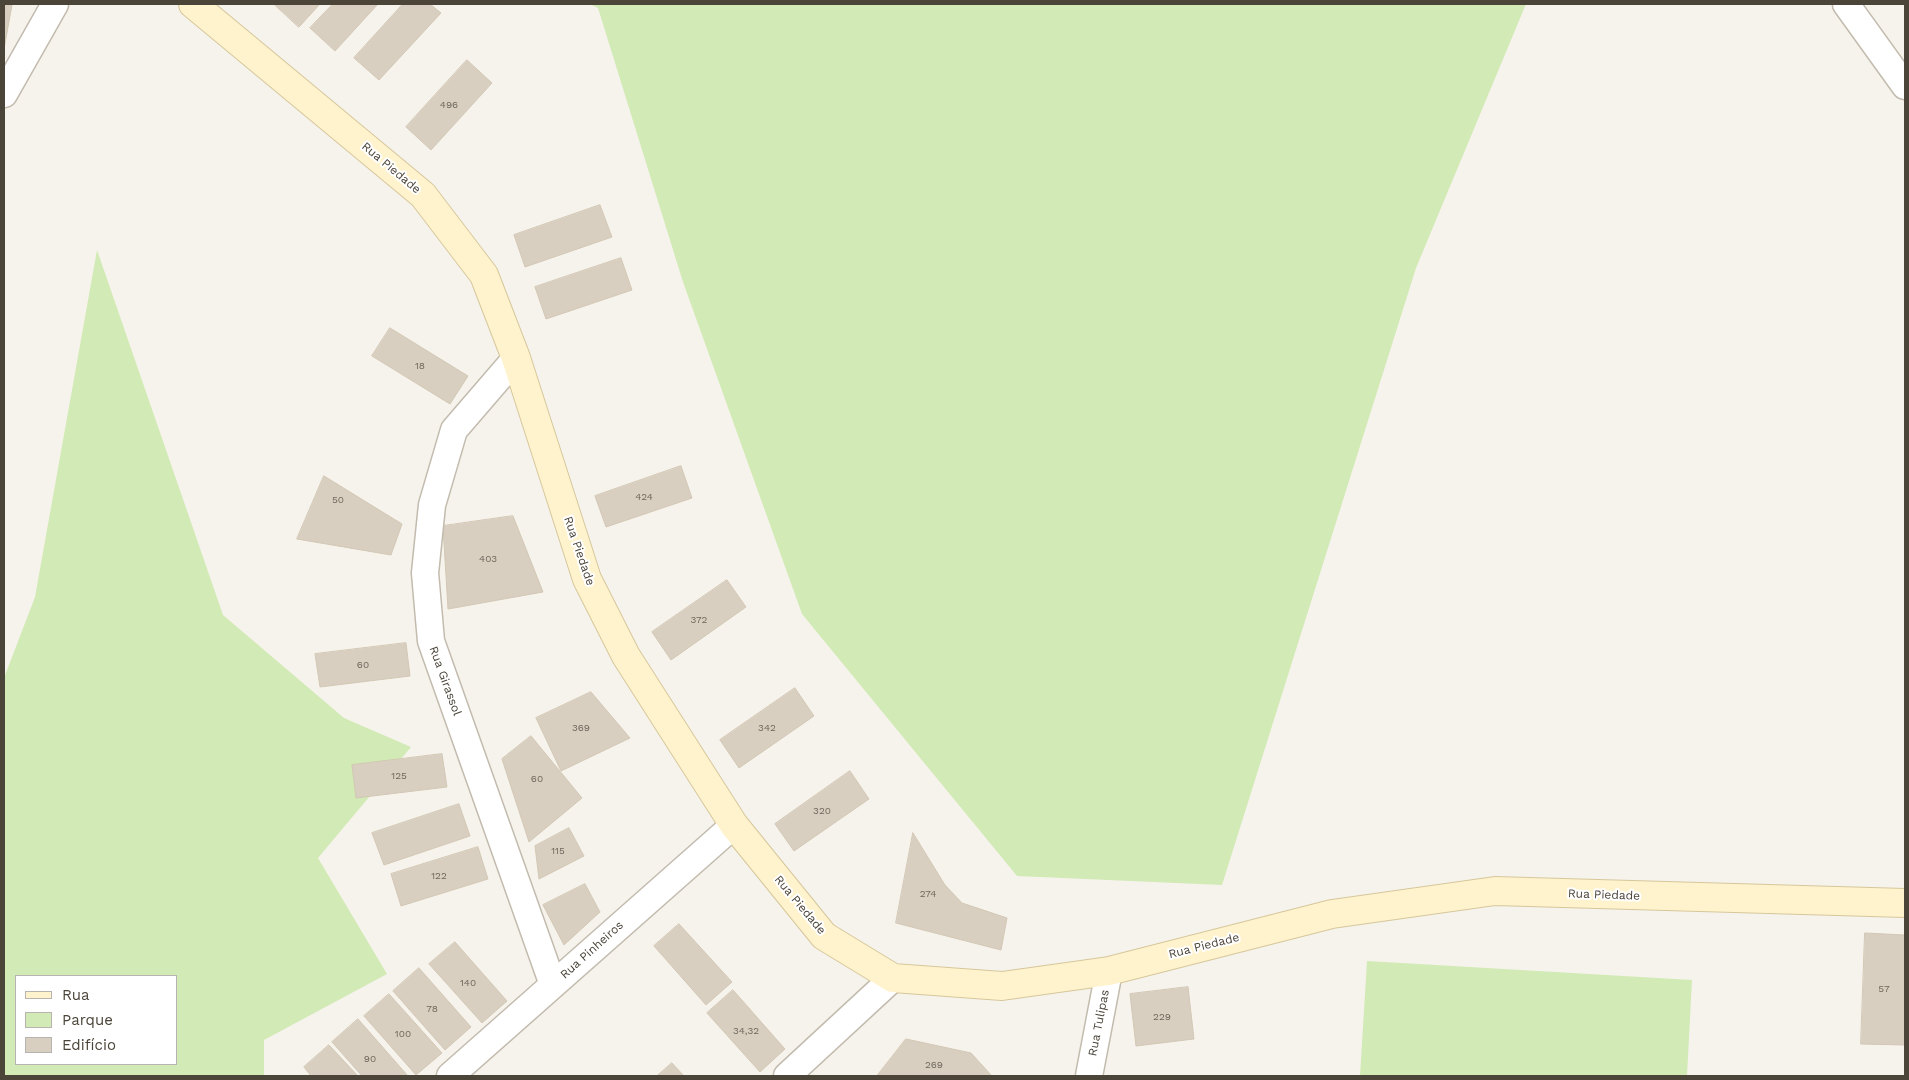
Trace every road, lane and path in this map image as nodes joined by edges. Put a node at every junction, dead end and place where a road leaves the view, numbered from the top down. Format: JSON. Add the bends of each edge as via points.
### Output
{"nodes":[{"id":1,"x":55,"y":4,"type":"edge"},
{"id":2,"x":193,"y":4,"type":"edge"},
{"id":3,"x":1846,"y":4,"type":"edge"},
{"id":4,"x":1905,"y":86,"type":"edge"},
{"id":5,"x":4,"y":94,"type":"edge"},
{"id":6,"x":516,"y":358,"type":"junction"},
{"id":7,"x":734,"y":825,"type":"junction"},
{"id":8,"x":1905,"y":903,"type":"edge"},
{"id":9,"x":1109,"y":971,"type":"junction"},
{"id":10,"x":893,"y":978,"type":"junction"},
{"id":11,"x":553,"y":985,"type":"junction"},
{"id":12,"x":450,"y":1076,"type":"edge"},
{"id":13,"x":787,"y":1076,"type":"edge"},
{"id":14,"x":1089,"y":1076,"type":"edge"}],
"edges":[{"from":1,"to":5,"type":"street"},
{"from":2,"to":6,"type":"street","name":"Rua Piedade","via":[[423,194],[484,275]]},
{"from":3,"to":4,"type":"street"},
{"from":6,"to":7,"type":"street","name":"Rua Piedade","via":[[587,580],[626,656]]},
{"from":6,"to":11,"type":"street","name":"Rua Girassol","via":[[454,430],[432,505],[425,573],[431,641]]},
{"from":7,"to":10,"type":"street","name":"Rua Piedade","via":[[824,936]]},
{"from":7,"to":11,"type":"street","name":"Rua Pinheiros"},
{"from":8,"to":9,"type":"street","name":"Rua Piedade","via":[[1496,891],[1332,914]]},
{"from":9,"to":10,"type":"street","name":"Rua Piedade","via":[[1002,986]]},
{"from":9,"to":14,"type":"street","name":"Rua Tulipas"},
{"from":10,"to":13,"type":"street"},
{"from":11,"to":12,"type":"street","name":"Rua Pinheiros"}]}
